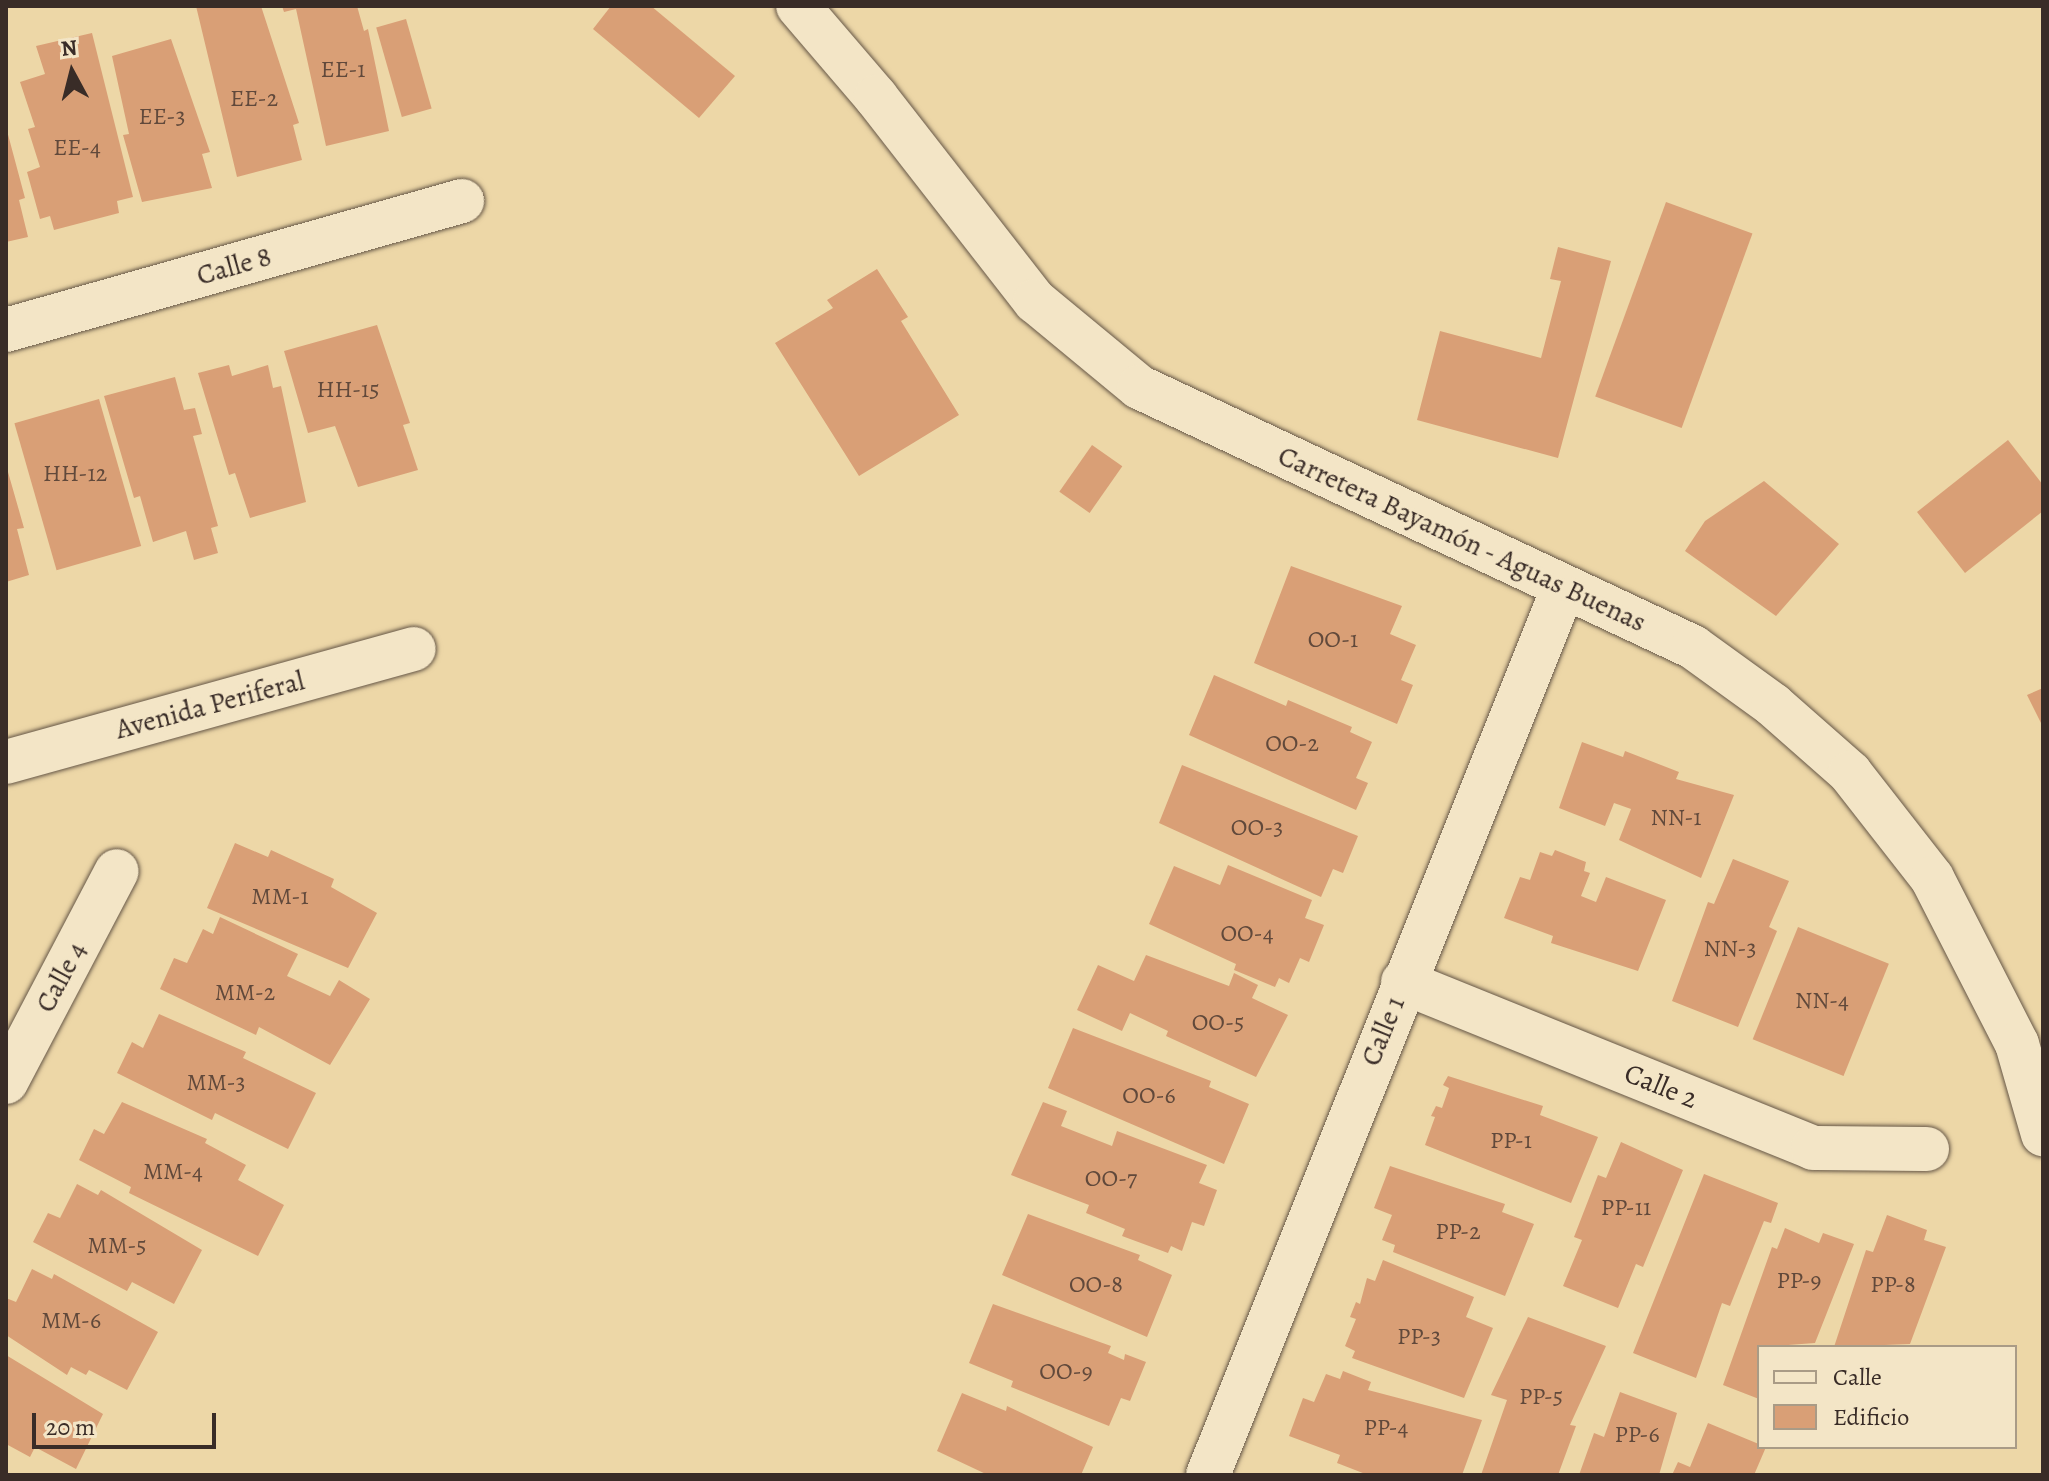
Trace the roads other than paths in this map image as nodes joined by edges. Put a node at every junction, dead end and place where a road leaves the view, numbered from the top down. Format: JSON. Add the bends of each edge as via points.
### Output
{"nodes":[{"id":1,"x":798,"y":6,"type":"edge"},
{"id":2,"x":462,"y":201,"type":"dead end"},
{"id":3,"x":6,"y":330,"type":"edge"},
{"id":4,"x":1563,"y":589,"type":"junction"},
{"id":5,"x":414,"y":649,"type":"dead end"},
{"id":6,"x":6,"y":762,"type":"edge"},
{"id":7,"x":117,"y":871,"type":"dead end"},
{"id":8,"x":1403,"y":982,"type":"junction"},
{"id":9,"x":6,"y":1082,"type":"edge"},
{"id":10,"x":2043,"y":1134,"type":"edge"},
{"id":11,"x":1927,"y":1149,"type":"dead end"},
{"id":12,"x":1208,"y":1475,"type":"edge"}],
"edges":[{"from":1,"to":4,"type":"street","name":"Carretera Bayamón - Aguas Buenas","via":[[1035,301],[1139,387]]},
{"from":2,"to":3,"type":"street","name":"Calle 8"},
{"from":4,"to":8,"type":"street","name":"Calle 1"},
{"from":4,"to":10,"type":"street","name":"Carretera Bayamón - Aguas Buenas","via":[[1693,647],[1773,705],[1850,773],[1932,878],[2017,1044]]},
{"from":5,"to":6,"type":"street","name":"Avenida Periferal"},
{"from":7,"to":9,"type":"street","name":"Calle 4"},
{"from":8,"to":11,"type":"street","name":"Calle 2","via":[[1813,1148]]},
{"from":8,"to":12,"type":"street","name":"Calle 1"}]}
